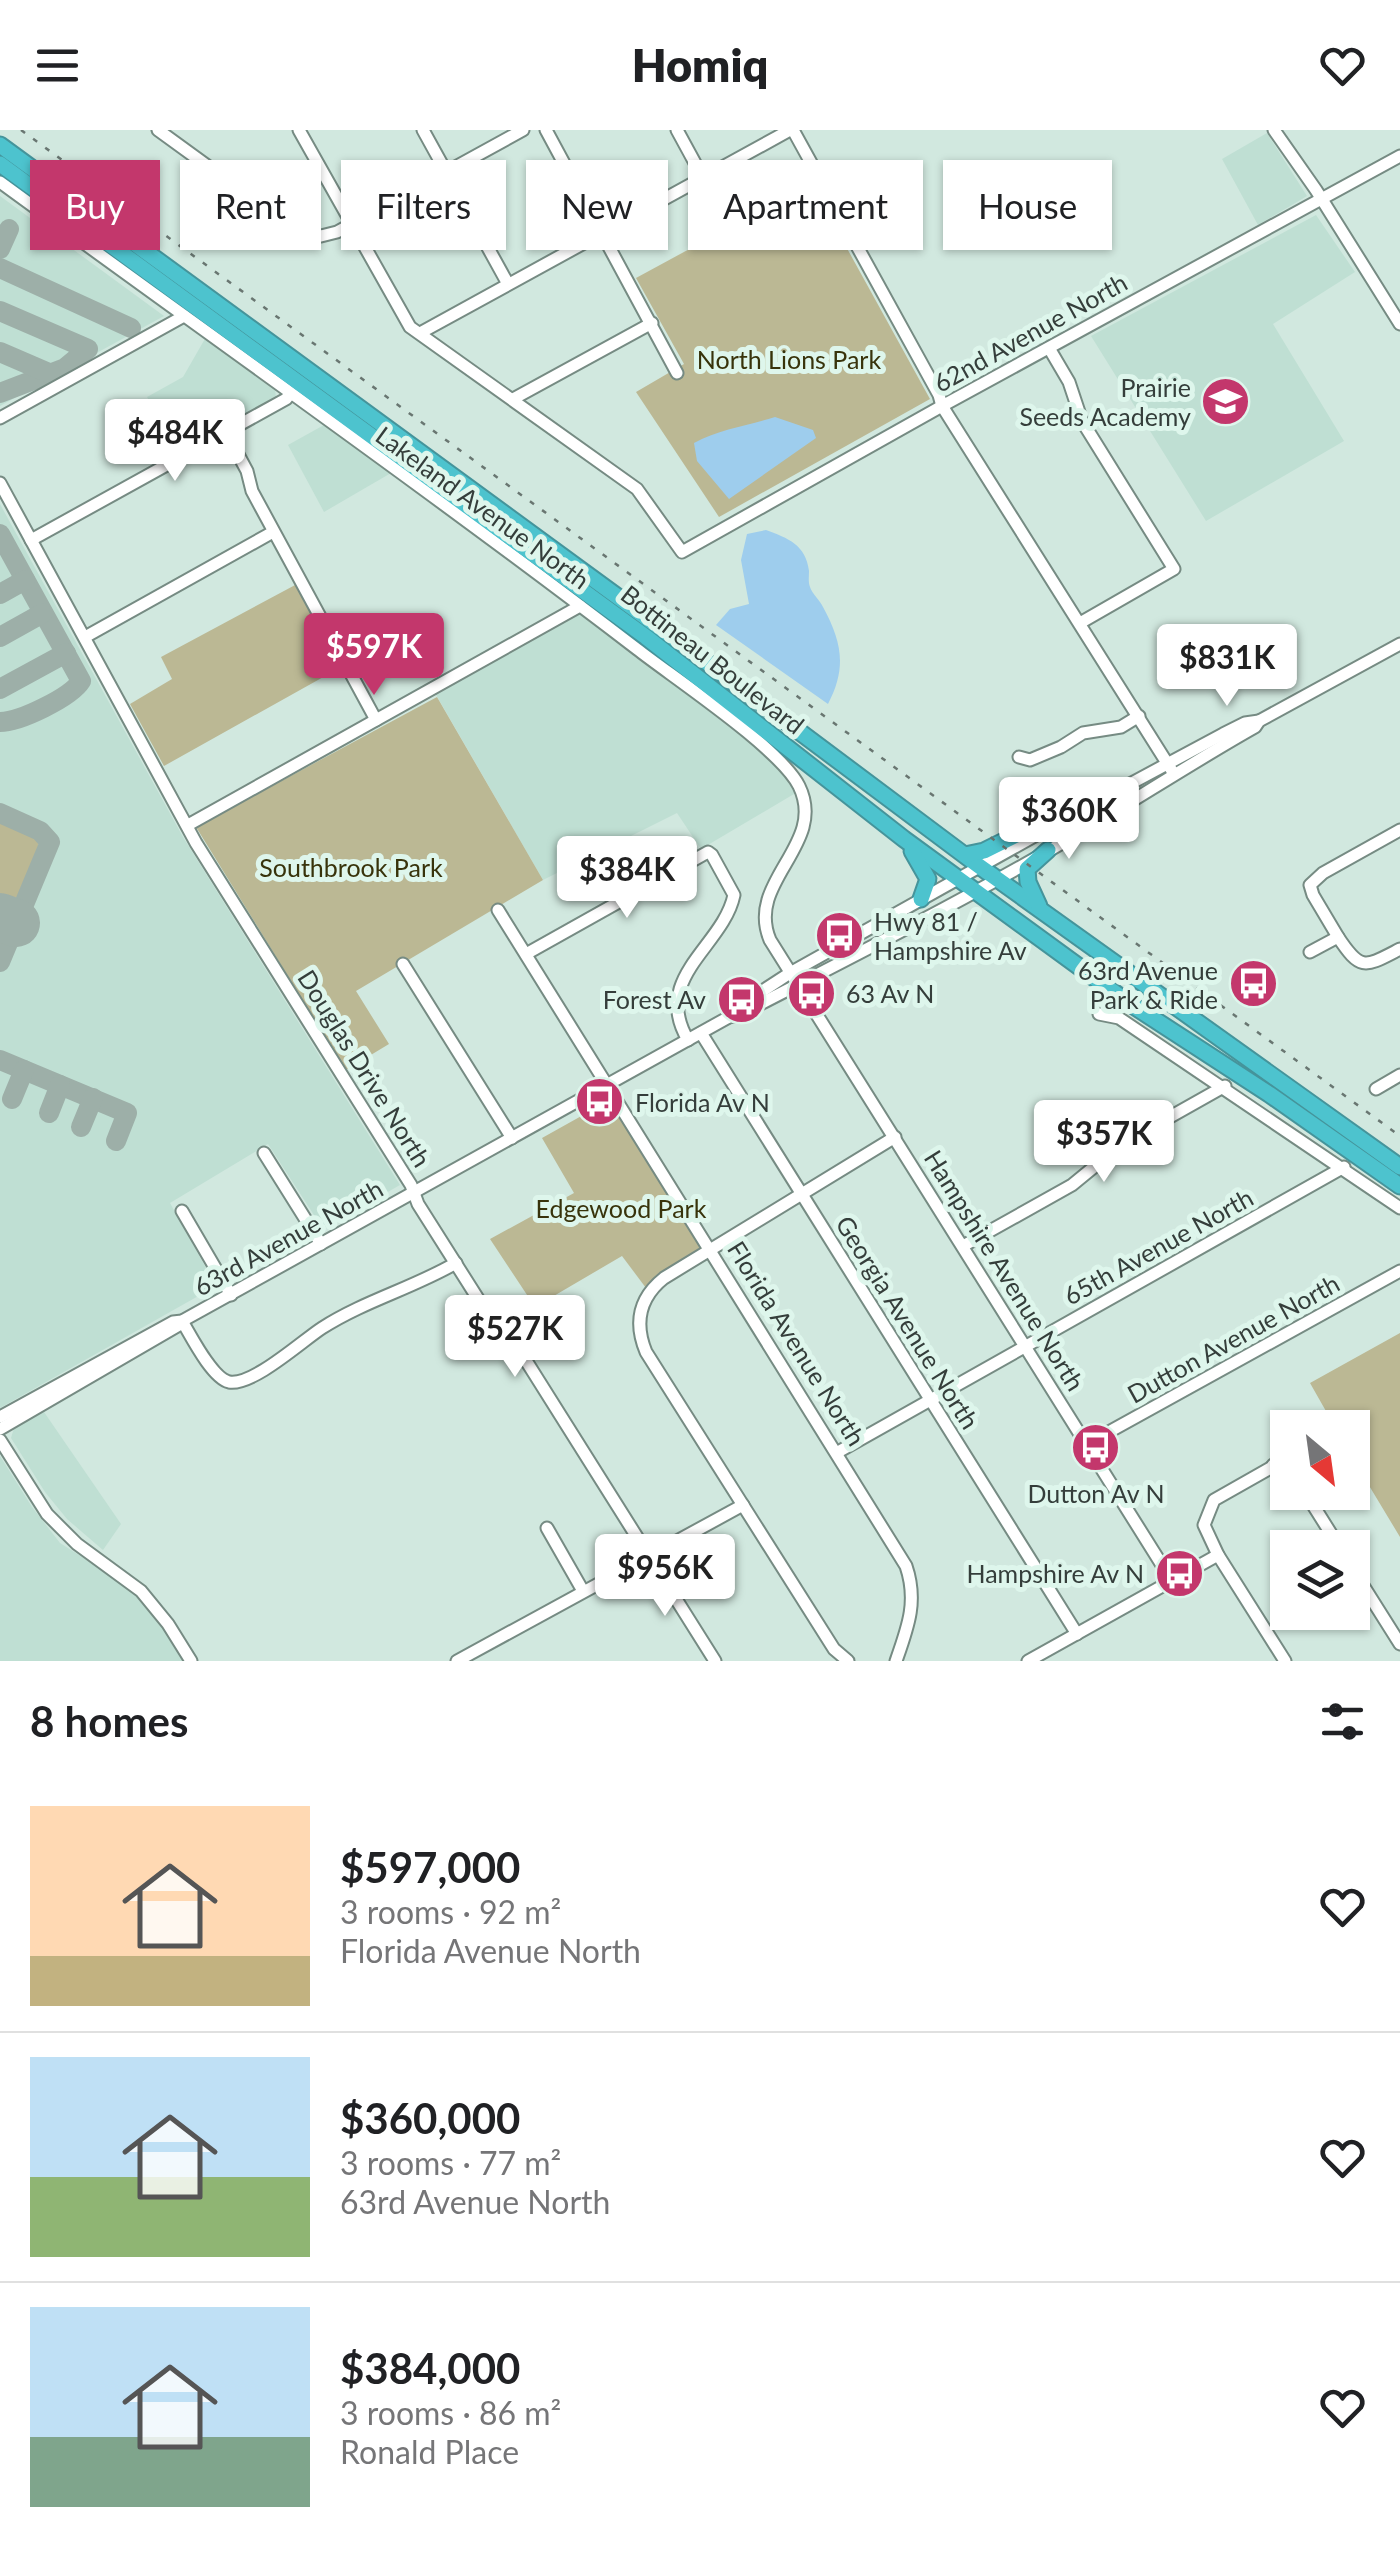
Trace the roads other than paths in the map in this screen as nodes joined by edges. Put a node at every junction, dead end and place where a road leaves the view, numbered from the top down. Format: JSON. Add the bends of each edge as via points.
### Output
{"nodes":[{"id":1,"x":158,"y":130,"type":"edge"},
{"id":2,"x":299,"y":130,"type":"edge"},
{"id":3,"x":423,"y":130,"type":"edge"},
{"id":4,"x":523,"y":130,"type":"edge"},
{"id":5,"x":546,"y":130,"type":"edge"},
{"id":6,"x":677,"y":130,"type":"edge"},
{"id":7,"x":791,"y":130,"type":"edge"},
{"id":8,"x":1274,"y":130,"type":"edge"},
{"id":9,"x":0,"y":145,"type":"edge"},
{"id":10,"x":1400,"y":156,"type":"edge"},
{"id":11,"x":439,"y":160,"type":"edge"},
{"id":12,"x":468,"y":160,"type":"edge"},
{"id":13,"x":562,"y":160,"type":"edge"},
{"id":14,"x":693,"y":160,"type":"edge"},
{"id":15,"x":736,"y":160,"type":"edge"},
{"id":16,"x":0,"y":164,"type":"edge"},
{"id":17,"x":0,"y":182,"type":"edge"},
{"id":18,"x":1321,"y":198,"type":"junction"},
{"id":19,"x":341,"y":208,"type":"edge"},
{"id":20,"x":341,"y":228,"type":"edge"},
{"id":21,"x":365,"y":250,"type":"edge"},
{"id":22,"x":489,"y":250,"type":"edge"},
{"id":23,"x":569,"y":250,"type":"edge"},
{"id":24,"x":612,"y":250,"type":"edge"},
{"id":25,"x":508,"y":284,"type":"junction"},
{"id":26,"x":184,"y":316,"type":"junction"},
{"id":27,"x":652,"y":323,"type":"junction"},
{"id":28,"x":1400,"y":324,"type":"edge"},
{"id":29,"x":420,"y":332,"type":"junction"},
{"id":30,"x":1048,"y":348,"type":"junction"},
{"id":31,"x":678,"y":373,"type":"dead end"},
{"id":32,"x":290,"y":394,"type":"junction"},
{"id":33,"x":513,"y":400,"type":"junction"},
{"id":34,"x":942,"y":406,"type":"junction"},
{"id":35,"x":0,"y":418,"type":"edge"},
{"id":36,"x":226,"y":432,"type":"junction"},
{"id":37,"x":0,"y":483,"type":"edge"},
{"id":38,"x":274,"y":532,"type":"junction"},
{"id":39,"x":32,"y":540,"type":"junction"},
{"id":40,"x":580,"y":606,"type":"junction"},
{"id":41,"x":1080,"y":623,"type":"junction"},
{"id":42,"x":85,"y":637,"type":"junction"},
{"id":43,"x":1400,"y":644,"type":"edge"},
{"id":44,"x":1138,"y":716,"type":"junction"},
{"id":45,"x":376,"y":720,"type":"junction"},
{"id":46,"x":1019,"y":757,"type":"dead end"},
{"id":47,"x":1171,"y":769,"type":"junction"},
{"id":48,"x":1108,"y":796,"type":"junction"},
{"id":49,"x":188,"y":825,"type":"junction"},
{"id":50,"x":1400,"y":830,"type":"edge"},
{"id":51,"x":904,"y":840,"type":"junction"},
{"id":52,"x":1048,"y":850,"type":"junction"},
{"id":53,"x":965,"y":855,"type":"junction"},
{"id":54,"x":979,"y":866,"type":"junction"},
{"id":55,"x":959,"y":878,"type":"junction"},
{"id":56,"x":997,"y":878,"type":"junction"},
{"id":57,"x":975,"y":890,"type":"junction"},
{"id":58,"x":921,"y":899,"type":"junction"},
{"id":59,"x":498,"y":910,"type":"dead end"},
{"id":60,"x":1041,"y":910,"type":"junction"},
{"id":61,"x":1338,"y":937,"type":"junction"},
{"id":62,"x":1400,"y":950,"type":"edge"},
{"id":63,"x":1310,"y":952,"type":"dead end"},
{"id":64,"x":526,"y":954,"type":"junction"},
{"id":65,"x":404,"y":964,"type":"dead end"},
{"id":66,"x":790,"y":973,"type":"junction"},
{"id":67,"x":797,"y":985,"type":"junction"},
{"id":68,"x":1099,"y":1014,"type":"dead end"},
{"id":69,"x":729,"y":1017,"type":"junction"},
{"id":70,"x":701,"y":1033,"type":"junction"},
{"id":71,"x":688,"y":1040,"type":"junction"},
{"id":72,"x":1400,"y":1075,"type":"edge"},
{"id":73,"x":608,"y":1084,"type":"junction"},
{"id":74,"x":1224,"y":1086,"type":"junction"},
{"id":75,"x":1376,"y":1089,"type":"dead end"},
{"id":76,"x":895,"y":1137,"type":"junction"},
{"id":77,"x":512,"y":1138,"type":"junction"},
{"id":78,"x":264,"y":1153,"type":"dead end"},
{"id":79,"x":1344,"y":1167,"type":"junction"},
{"id":80,"x":1400,"y":1167,"type":"edge"},
{"id":81,"x":1400,"y":1186,"type":"edge"},
{"id":82,"x":414,"y":1192,"type":"junction"},
{"id":83,"x":801,"y":1194,"type":"junction"},
{"id":84,"x":1400,"y":1208,"type":"edge"},
{"id":85,"x":182,"y":1210,"type":"dead end"},
{"id":86,"x":321,"y":1244,"type":"junction"},
{"id":87,"x":962,"y":1246,"type":"junction"},
{"id":88,"x":711,"y":1248,"type":"junction"},
{"id":89,"x":456,"y":1264,"type":"junction"},
{"id":90,"x":1400,"y":1271,"type":"edge"},
{"id":91,"x":230,"y":1294,"type":"junction"},
{"id":92,"x":182,"y":1321,"type":"junction"},
{"id":93,"x":1026,"y":1346,"type":"junction"},
{"id":94,"x":930,"y":1399,"type":"junction"},
{"id":95,"x":0,"y":1417,"type":"edge"},
{"id":96,"x":0,"y":1429,"type":"edge"},
{"id":97,"x":0,"y":1440,"type":"edge"},
{"id":98,"x":1087,"y":1444,"type":"junction"},
{"id":99,"x":838,"y":1452,"type":"junction"},
{"id":100,"x":1270,"y":1467,"type":"edge"},
{"id":101,"x":744,"y":1505,"type":"junction"},
{"id":102,"x":547,"y":1528,"type":"dead end"},
{"id":103,"x":649,"y":1555,"type":"junction"},
{"id":104,"x":1218,"y":1555,"type":"junction"},
{"id":105,"x":1172,"y":1581,"type":"junction"},
{"id":106,"x":584,"y":1591,"type":"junction"},
{"id":107,"x":1370,"y":1595,"type":"edge"},
{"id":108,"x":1077,"y":1634,"type":"junction"},
{"id":109,"x":1398,"y":1636,"type":"edge"},
{"id":110,"x":192,"y":1661,"type":"edge"},
{"id":111,"x":456,"y":1661,"type":"edge"},
{"id":112,"x":716,"y":1661,"type":"edge"},
{"id":113,"x":848,"y":1661,"type":"edge"},
{"id":114,"x":896,"y":1661,"type":"edge"},
{"id":115,"x":1028,"y":1661,"type":"edge"},
{"id":116,"x":1285,"y":1661,"type":"edge"}],
"edges":[{"from":1,"to":20,"type":"street","via":[[297,231],[321,236]]},
{"from":2,"to":19,"type":"street"},
{"from":3,"to":11,"type":"street"},
{"from":4,"to":12,"type":"street"},
{"from":5,"to":13,"type":"street"},
{"from":6,"to":14,"type":"street"},
{"from":7,"to":15,"type":"street"},
{"from":7,"to":34,"type":"street"},
{"from":8,"to":18,"type":"street"},
{"from":9,"to":53,"type":"highway","name":"Bottineau Boulevard"},
{"from":10,"to":18,"type":"street","name":"62nd Avenue North"},
{"from":16,"to":51,"type":"highway","name":"Bottineau Boulevard","via":[[646,637]]},
{"from":17,"to":26,"type":"street","name":"Lakeland Avenue North"},
{"from":18,"to":28,"type":"street"},
{"from":18,"to":30,"type":"street","name":"62nd Avenue North"},
{"from":21,"to":29,"type":"street","via":[[410,327]]},
{"from":22,"to":25,"type":"street"},
{"from":23,"to":25,"type":"street"},
{"from":24,"to":27,"type":"street"},
{"from":25,"to":29,"type":"street"},
{"from":26,"to":32,"type":"street","name":"Lakeland Avenue North"},
{"from":26,"to":35,"type":"street"},
{"from":27,"to":31,"type":"street"},
{"from":27,"to":33,"type":"street"},
{"from":29,"to":33,"type":"street"},
{"from":30,"to":34,"type":"street","name":"62nd Avenue North"},
{"from":30,"to":41,"type":"street","via":[[1082,422],[1174,569]]},
{"from":32,"to":36,"type":"street"},
{"from":32,"to":40,"type":"street","name":"Lakeland Avenue North"},
{"from":33,"to":34,"type":"street","name":"62nd Avenue North","via":[[637,490],[682,552]]},
{"from":34,"to":41,"type":"street"},
{"from":36,"to":38,"type":"street"},
{"from":36,"to":39,"type":"street"},
{"from":37,"to":39,"type":"street","name":"Douglas Drive North"},
{"from":38,"to":42,"type":"street"},
{"from":38,"to":45,"type":"street"},
{"from":39,"to":42,"type":"street","name":"Douglas Drive North"},
{"from":40,"to":45,"type":"street"},
{"from":40,"to":66,"type":"street","name":"Lakeland Avenue North","via":[[728,718],[797,782],[806,809],[803,832],[764,912],[767,934]]},
{"from":41,"to":44,"type":"street"},
{"from":42,"to":49,"type":"street","name":"Douglas Drive North"},
{"from":43,"to":47,"type":"street","name":"63rd Avenue North"},
{"from":44,"to":46,"type":"street","via":[[1121,727],[1083,733],[1030,760]]},
{"from":44,"to":47,"type":"street"},
{"from":45,"to":49,"type":"street"},
{"from":47,"to":48,"type":"street","name":"63rd Avenue North"},
{"from":47,"to":52,"type":"street","name":"63rd Avenue North"},
{"from":48,"to":53,"type":"highway"},
{"from":48,"to":54,"type":"street","name":"63rd Avenue North"},
{"from":49,"to":82,"type":"street","name":"Douglas Drive North"},
{"from":50,"to":61,"type":"street","via":[[1310,884]]},
{"from":51,"to":55,"type":"highway","name":"Bottineau Boulevard"},
{"from":51,"to":58,"type":"highway","via":[[927,874]]},
{"from":52,"to":56,"type":"street","name":"63rd Avenue North"},
{"from":52,"to":60,"type":"highway","via":[[1027,869]]},
{"from":53,"to":54,"type":"highway","name":"Bottineau Boulevard"},
{"from":54,"to":55,"type":"street","name":"63rd Avenue North"},
{"from":54,"to":56,"type":"highway","name":"Bottineau Boulevard"},
{"from":55,"to":57,"type":"highway","name":"Bottineau Boulevard"},
{"from":55,"to":58,"type":"street","name":"63rd Avenue North"},
{"from":56,"to":57,"type":"street","name":"63rd Avenue North"},
{"from":56,"to":60,"type":"highway","name":"Bottineau Boulevard"},
{"from":57,"to":67,"type":"street","name":"63rd Avenue North"},
{"from":57,"to":81,"type":"highway","name":"Bottineau Boulevard"},
{"from":58,"to":66,"type":"street","name":"63rd Avenue North"},
{"from":59,"to":64,"type":"street","name":"Florida Avenue North"},
{"from":60,"to":80,"type":"highway","name":"Bottineau Boulevard"},
{"from":61,"to":62,"type":"street","via":[[1362,965]]},
{"from":61,"to":63,"type":"street"},
{"from":64,"to":71,"type":"street","via":[[712,854],[734,895],[684,978],[678,1013]]},
{"from":64,"to":73,"type":"street","name":"Florida Avenue North"},
{"from":65,"to":77,"type":"street"},
{"from":66,"to":67,"type":"street","name":"Lakeland Avenue North"},
{"from":66,"to":69,"type":"street","name":"63rd Avenue North"},
{"from":67,"to":69,"type":"street","name":"63rd Avenue North"},
{"from":67,"to":76,"type":"street","name":"Hampshire Avenue North"},
{"from":68,"to":74,"type":"street","via":[[1119,1018]]},
{"from":69,"to":70,"type":"street","name":"63rd Avenue North"},
{"from":70,"to":71,"type":"street","name":"63rd Avenue North"},
{"from":70,"to":83,"type":"street","name":"Georgia Avenue North"},
{"from":71,"to":73,"type":"street","name":"63rd Avenue North"},
{"from":72,"to":75,"type":"street"},
{"from":73,"to":77,"type":"street","name":"63rd Avenue North"},
{"from":73,"to":88,"type":"street","name":"Florida Avenue North"},
{"from":74,"to":79,"type":"street"},
{"from":74,"to":87,"type":"street","via":[[1122,1144],[1072,1185]]},
{"from":76,"to":83,"type":"street"},
{"from":76,"to":87,"type":"street","name":"Hampshire Avenue North"},
{"from":77,"to":82,"type":"street","name":"63rd Avenue North"},
{"from":78,"to":86,"type":"street"},
{"from":79,"to":84,"type":"street"},
{"from":79,"to":93,"type":"street","name":"65th Avenue North"},
{"from":82,"to":86,"type":"street","name":"63rd Avenue North"},
{"from":82,"to":89,"type":"street","name":"Douglas Drive North"},
{"from":83,"to":88,"type":"street"},
{"from":83,"to":94,"type":"street","name":"Georgia Avenue North"},
{"from":85,"to":91,"type":"street"},
{"from":86,"to":91,"type":"street","name":"63rd Avenue North"},
{"from":87,"to":93,"type":"street","name":"Hampshire Avenue North"},
{"from":88,"to":99,"type":"street","name":"Florida Avenue North"},
{"from":88,"to":101,"type":"street","via":[[654,1286],[639,1329],[646,1352]]},
{"from":89,"to":92,"type":"street","via":[[346,1315],[235,1382],[213,1370]]},
{"from":89,"to":103,"type":"street","name":"Douglas Drive North"},
{"from":90,"to":98,"type":"street","name":"Dutton Avenue North"},
{"from":91,"to":92,"type":"street","name":"63rd Avenue North"},
{"from":92,"to":95,"type":"street","name":"63rd Avenue North"},
{"from":92,"to":96,"type":"street","name":"63rd Avenue North"},
{"from":93,"to":94,"type":"street","name":"65th Avenue North"},
{"from":93,"to":98,"type":"street","name":"Hampshire Avenue North"},
{"from":94,"to":99,"type":"street","name":"65th Avenue North"},
{"from":94,"to":108,"type":"street","name":"Georgia Avenue North"},
{"from":97,"to":110,"type":"street","via":[[47,1514],[141,1591]]},
{"from":98,"to":105,"type":"street","name":"Hampshire Avenue North"},
{"from":99,"to":114,"type":"street","name":"Florida Avenue North","via":[[911,1581],[912,1612]]},
{"from":100,"to":104,"type":"street","via":[[1209,1507],[1204,1525]]},
{"from":101,"to":103,"type":"street"},
{"from":101,"to":113,"type":"street"},
{"from":102,"to":106,"type":"street"},
{"from":103,"to":106,"type":"street"},
{"from":103,"to":112,"type":"street","name":"Douglas Drive North"},
{"from":104,"to":105,"type":"street"},
{"from":104,"to":116,"type":"street"},
{"from":105,"to":108,"type":"street"},
{"from":106,"to":111,"type":"street"},
{"from":107,"to":109,"type":"street"},
{"from":108,"to":115,"type":"street"}]}
